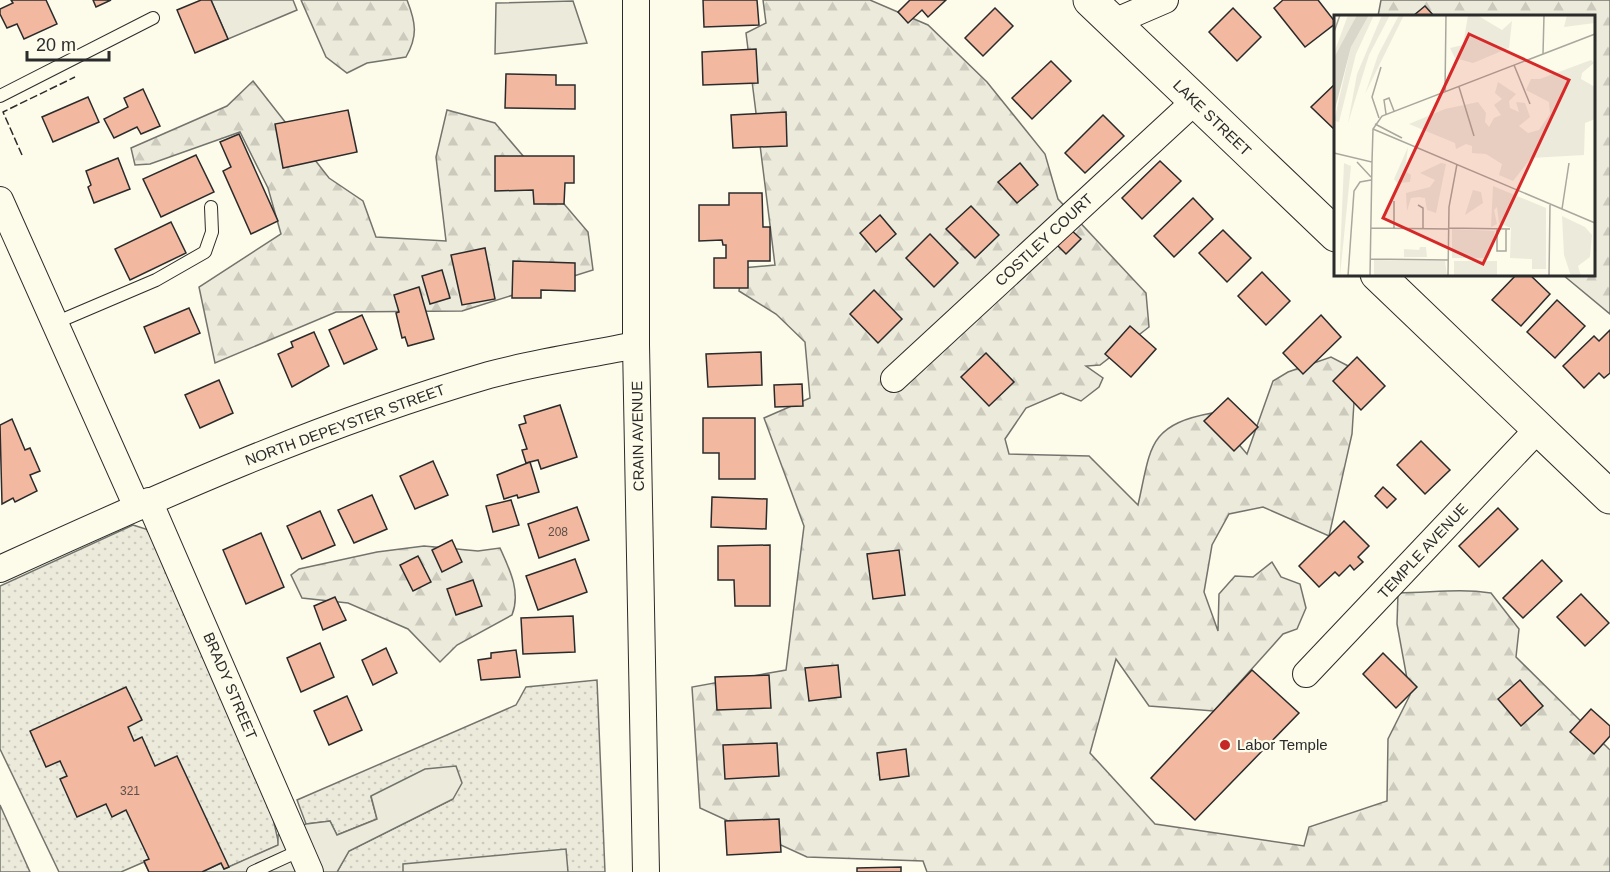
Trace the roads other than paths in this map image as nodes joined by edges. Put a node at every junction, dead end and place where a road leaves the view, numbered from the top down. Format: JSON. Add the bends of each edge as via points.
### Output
{"nodes":[{"id":1,"x":636,"y":0,"type":"edge"},
{"id":2,"x":1090,"y":0,"type":"edge"},
{"id":3,"x":1165,"y":0,"type":"edge"},
{"id":4,"x":153,"y":18,"type":"dead end"},
{"id":5,"x":1114,"y":22,"type":"junction"},
{"id":6,"x":0,"y":96,"type":"edge"},
{"id":7,"x":1194,"y":102,"type":"junction"},
{"id":8,"x":0,"y":200,"type":"edge"},
{"id":9,"x":211,"y":207,"type":"dead end"},
{"id":10,"x":1334,"y":234,"type":"edge"},
{"id":11,"x":1379,"y":276,"type":"edge"},
{"id":12,"x":55,"y":322,"type":"junction"},
{"id":13,"x":636,"y":345,"type":"junction"},
{"id":14,"x":894,"y":379,"type":"dead end"},
{"id":15,"x":1539,"y":428,"type":"junction"},
{"id":16,"x":1610,"y":497,"type":"edge"},
{"id":17,"x":143,"y":504,"type":"junction"},
{"id":18,"x":0,"y":569,"type":"edge"},
{"id":19,"x":1306,"y":674,"type":"dead end"},
{"id":20,"x":305,"y":861,"type":"edge"},
{"id":21,"x":253,"y":872,"type":"edge"},
{"id":22,"x":646,"y":872,"type":"edge"}],
"edges":[{"from":1,"to":13,"type":"street","name":"CRAIN AVENUE"},
{"from":2,"to":5,"type":"street","name":"LAKE STREET"},
{"from":3,"to":5,"type":"street"},
{"from":4,"to":6,"type":"lane"},
{"from":5,"to":7,"type":"street","name":"LAKE STREET"},
{"from":7,"to":10,"type":"street","name":"LAKE STREET"},
{"from":7,"to":14,"type":"street","name":"COSTLEY COURT"},
{"from":8,"to":12,"type":"street","name":"BRADY STREET"},
{"from":9,"to":12,"type":"lane","via":[[212,232],[205,252],[156,280]]},
{"from":11,"to":15,"type":"street"},
{"from":12,"to":17,"type":"street","name":"BRADY STREET"},
{"from":13,"to":17,"type":"street","name":"NORTH DEPEYSTER STREET","via":[[492,375],[402,403],[299,438]]},
{"from":13,"to":22,"type":"street","name":"CRAIN AVENUE"},
{"from":15,"to":16,"type":"street"},
{"from":15,"to":19,"type":"street","name":"TEMPLE AVENUE"},
{"from":17,"to":18,"type":"street","name":"NORTH DEPEYSTER STREET"},
{"from":17,"to":20,"type":"street","name":"BRADY STREET"},
{"from":20,"to":21,"type":"lane"}]}
